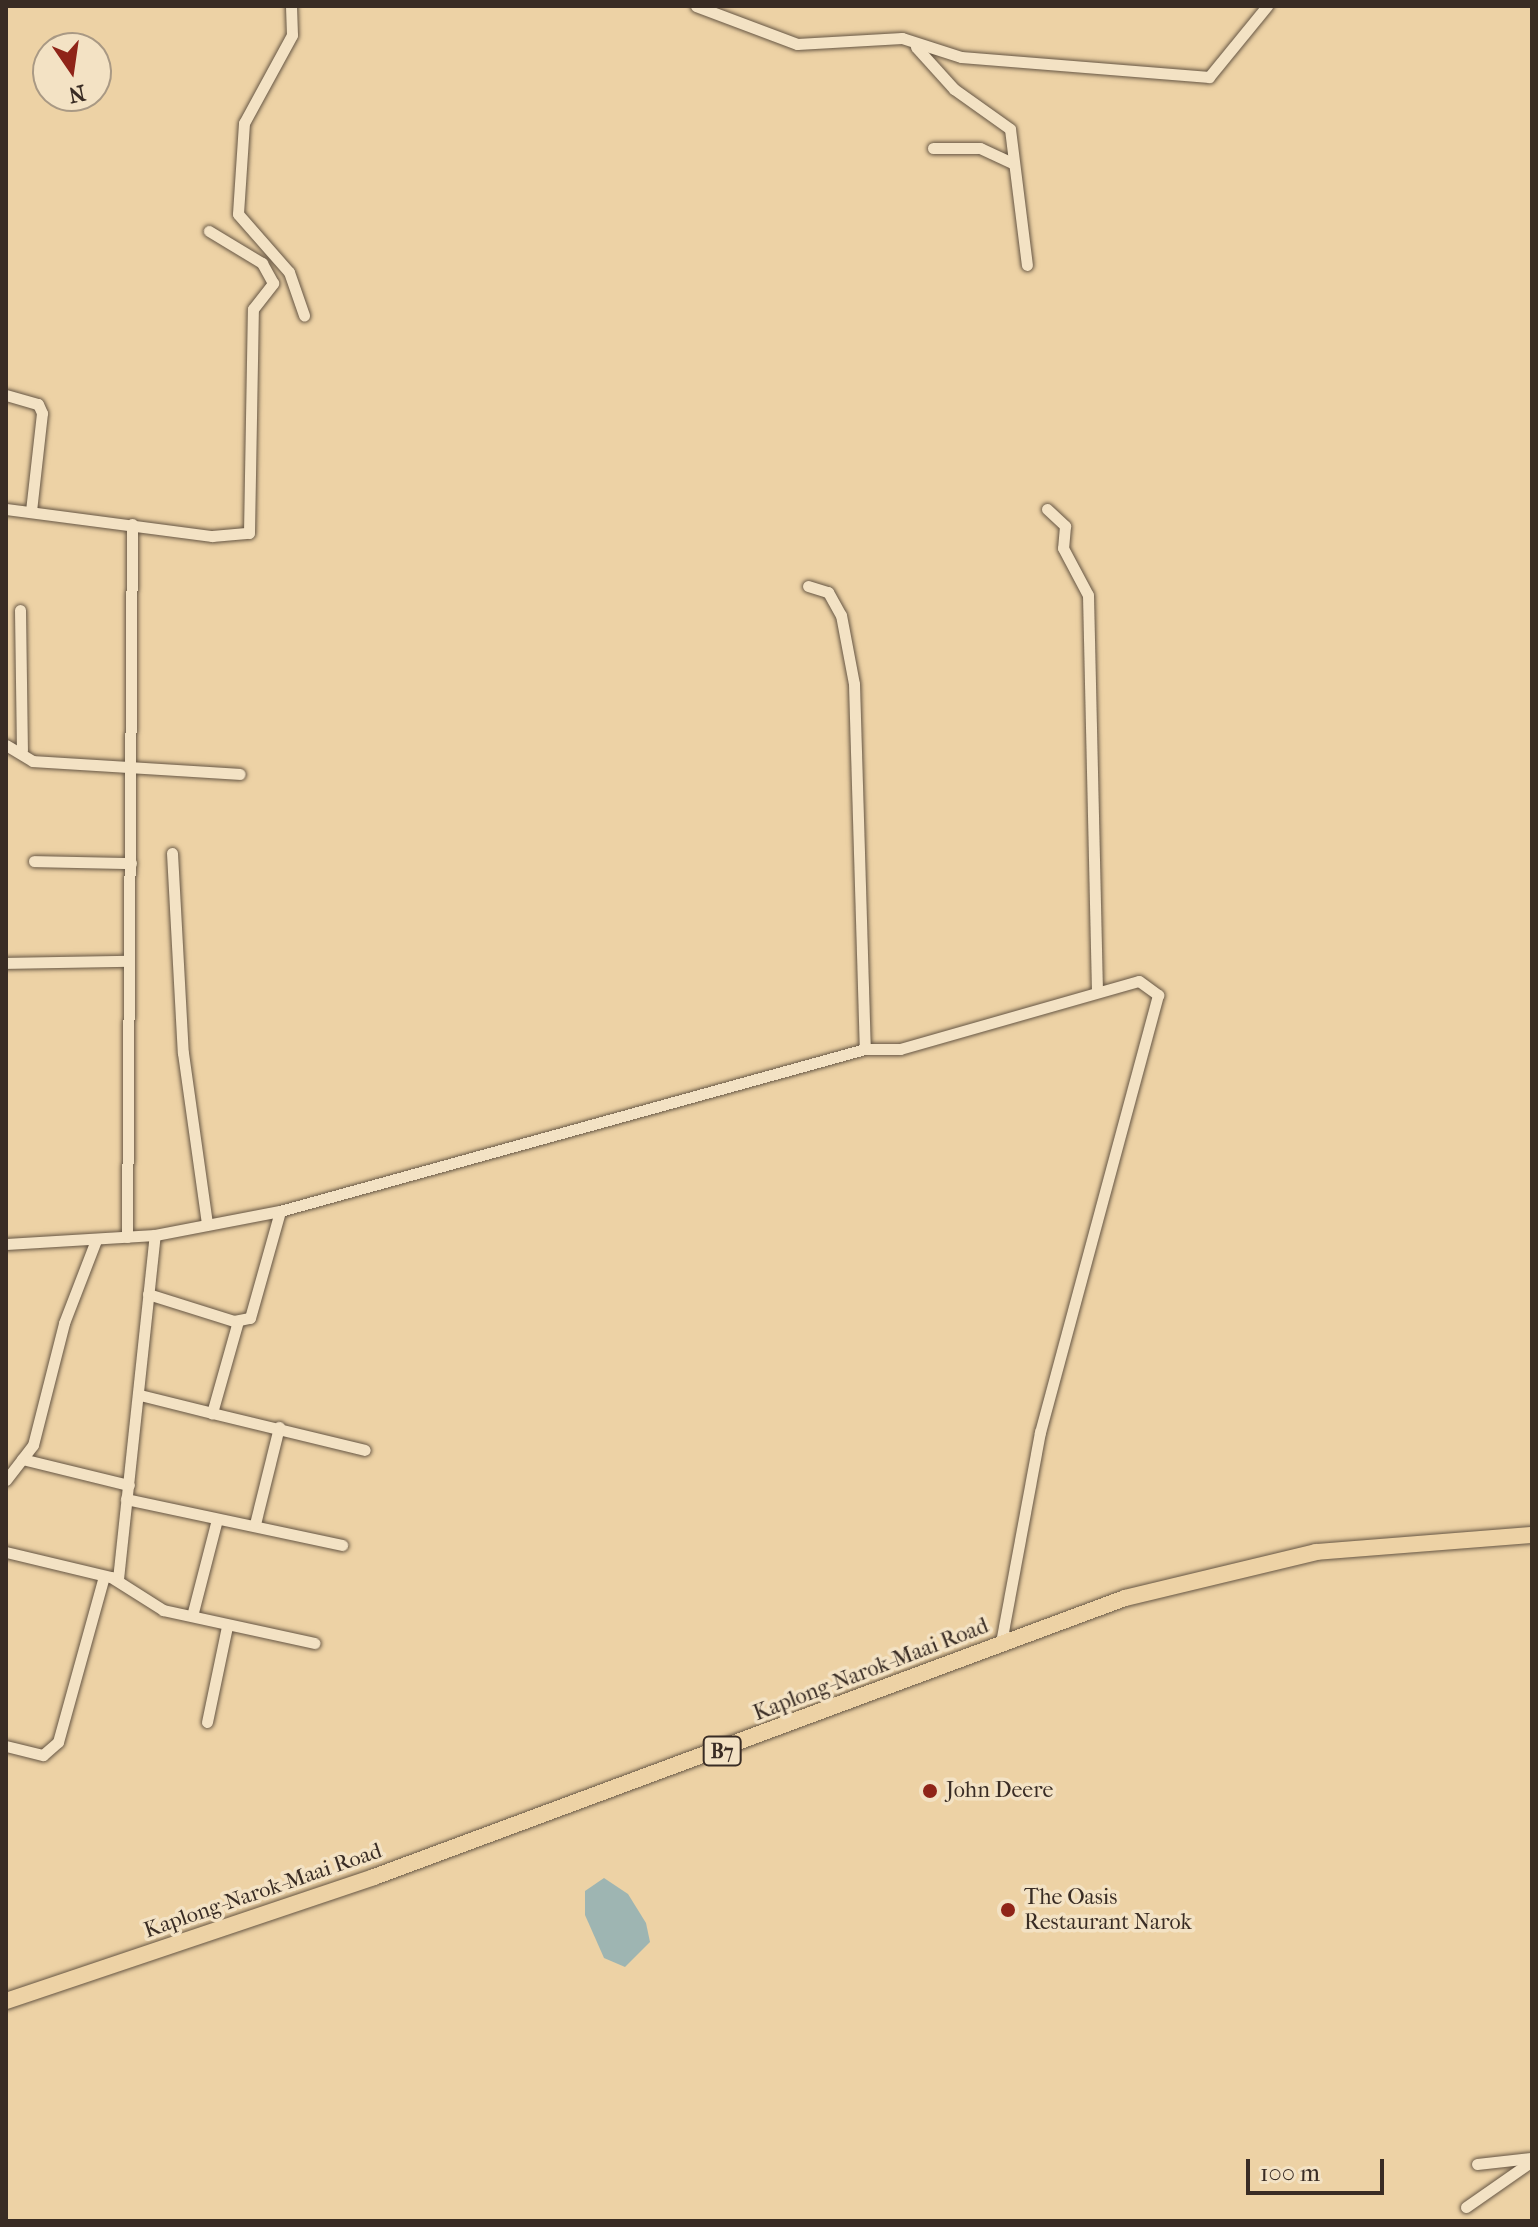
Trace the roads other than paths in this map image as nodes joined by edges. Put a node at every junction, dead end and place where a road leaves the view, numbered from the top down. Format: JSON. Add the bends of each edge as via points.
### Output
{"nodes":[{"id":1,"x":291,"y":6,"type":"edge"},
{"id":2,"x":696,"y":6,"type":"edge"},
{"id":3,"x":1267,"y":6,"type":"edge"},
{"id":4,"x":916,"y":47,"type":"junction"},
{"id":5,"x":933,"y":148,"type":"dead end"},
{"id":6,"x":1012,"y":163,"type":"junction"},
{"id":7,"x":209,"y":231,"type":"dead end"},
{"id":8,"x":1027,"y":265,"type":"dead end"},
{"id":9,"x":304,"y":315,"type":"dead end"},
{"id":10,"x":6,"y":395,"type":"edge"},
{"id":11,"x":6,"y":509,"type":"edge"},
{"id":12,"x":1047,"y":509,"type":"dead end"},
{"id":13,"x":31,"y":511,"type":"junction"},
{"id":14,"x":132,"y":524,"type":"junction"},
{"id":15,"x":808,"y":586,"type":"dead end"},
{"id":16,"x":20,"y":610,"type":"dead end"},
{"id":17,"x":6,"y":745,"type":"edge"},
{"id":18,"x":22,"y":750,"type":"junction"},
{"id":19,"x":130,"y":767,"type":"junction"},
{"id":20,"x":240,"y":774,"type":"dead end"},
{"id":21,"x":172,"y":853,"type":"dead end"},
{"id":22,"x":34,"y":861,"type":"dead end"},
{"id":23,"x":131,"y":863,"type":"junction"},
{"id":24,"x":125,"y":961,"type":"junction"},
{"id":25,"x":6,"y":963,"type":"edge"},
{"id":26,"x":1097,"y":992,"type":"junction"},
{"id":27,"x":865,"y":1049,"type":"junction"},
{"id":28,"x":280,"y":1211,"type":"junction"},
{"id":29,"x":207,"y":1223,"type":"junction"},
{"id":30,"x":155,"y":1235,"type":"junction"},
{"id":31,"x":127,"y":1237,"type":"junction"},
{"id":32,"x":96,"y":1240,"type":"junction"},
{"id":33,"x":6,"y":1244,"type":"edge"},
{"id":34,"x":148,"y":1294,"type":"junction"},
{"id":35,"x":238,"y":1321,"type":"junction"},
{"id":36,"x":140,"y":1395,"type":"junction"},
{"id":37,"x":212,"y":1413,"type":"junction"},
{"id":38,"x":279,"y":1427,"type":"junction"},
{"id":39,"x":365,"y":1450,"type":"dead end"},
{"id":40,"x":22,"y":1459,"type":"junction"},
{"id":41,"x":6,"y":1480,"type":"edge"},
{"id":42,"x":129,"y":1485,"type":"junction"},
{"id":43,"x":126,"y":1499,"type":"junction"},
{"id":44,"x":217,"y":1519,"type":"junction"},
{"id":45,"x":255,"y":1524,"type":"junction"},
{"id":46,"x":1532,"y":1535,"type":"edge"},
{"id":47,"x":1445,"y":1536,"type":"junction"},
{"id":48,"x":342,"y":1545,"type":"dead end"},
{"id":49,"x":1532,"y":1545,"type":"edge"},
{"id":50,"x":6,"y":1552,"type":"edge"},
{"id":51,"x":104,"y":1576,"type":"junction"},
{"id":52,"x":118,"y":1579,"type":"junction"},
{"id":53,"x":192,"y":1616,"type":"junction"},
{"id":54,"x":227,"y":1626,"type":"junction"},
{"id":55,"x":314,"y":1643,"type":"dead end"},
{"id":56,"x":1001,"y":1643,"type":"junction"},
{"id":57,"x":207,"y":1722,"type":"dead end"},
{"id":58,"x":6,"y":1746,"type":"edge"},
{"id":59,"x":6,"y":2001,"type":"edge"},
{"id":60,"x":1532,"y":2159,"type":"edge"},
{"id":61,"x":1477,"y":2164,"type":"dead end"},
{"id":62,"x":1466,"y":2207,"type":"dead end"}],
"edges":[{"from":1,"to":9,"type":"street","via":[[292,35],[244,123],[238,214],[289,272]]},
{"from":2,"to":4,"type":"street","via":[[797,44],[902,38]]},
{"from":3,"to":4,"type":"street","via":[[1209,77]]},
{"from":4,"to":6,"type":"street","via":[[954,89],[1002,119],[1010,129]]},
{"from":5,"to":6,"type":"street","via":[[980,148]]},
{"from":6,"to":8,"type":"street"},
{"from":7,"to":14,"type":"street","via":[[262,263],[273,283],[253,309],[249,533],[212,536]]},
{"from":10,"to":13,"type":"street","via":[[38,404],[42,413]]},
{"from":11,"to":13,"type":"street"},
{"from":12,"to":26,"type":"street","via":[[1065,526],[1063,548],[1088,595]]},
{"from":13,"to":14,"type":"street"},
{"from":14,"to":19,"type":"street"},
{"from":15,"to":27,"type":"street","via":[[828,592],[841,615],[854,684]]},
{"from":16,"to":18,"type":"street"},
{"from":17,"to":18,"type":"street"},
{"from":18,"to":19,"type":"street","via":[[33,761]]},
{"from":19,"to":20,"type":"street"},
{"from":19,"to":23,"type":"street"},
{"from":21,"to":29,"type":"street","via":[[183,1053]]},
{"from":22,"to":23,"type":"street"},
{"from":23,"to":24,"type":"street"},
{"from":24,"to":25,"type":"street"},
{"from":24,"to":31,"type":"street"},
{"from":26,"to":27,"type":"street","via":[[900,1049]]},
{"from":26,"to":56,"type":"street","via":[[1145,981],[1159,1007],[1040,1432]]},
{"from":27,"to":28,"type":"street"},
{"from":28,"to":29,"type":"street"},
{"from":28,"to":35,"type":"street","via":[[258,1300],[250,1318]]},
{"from":29,"to":30,"type":"street"},
{"from":30,"to":31,"type":"street"},
{"from":30,"to":34,"type":"street"},
{"from":31,"to":32,"type":"street"},
{"from":32,"to":33,"type":"street"},
{"from":32,"to":40,"type":"street","via":[[64,1323],[33,1445]]},
{"from":34,"to":35,"type":"street"},
{"from":34,"to":36,"type":"street"},
{"from":35,"to":37,"type":"street"},
{"from":36,"to":37,"type":"street"},
{"from":36,"to":42,"type":"street"},
{"from":37,"to":38,"type":"street"},
{"from":38,"to":39,"type":"street"},
{"from":38,"to":45,"type":"street"},
{"from":40,"to":41,"type":"street"},
{"from":40,"to":42,"type":"street"},
{"from":42,"to":43,"type":"street"},
{"from":43,"to":44,"type":"street"},
{"from":43,"to":52,"type":"street"},
{"from":44,"to":45,"type":"street"},
{"from":44,"to":53,"type":"street"},
{"from":45,"to":48,"type":"street"},
{"from":46,"to":47,"type":"highway","name":"Kaplong-Narok-Maai Road","number":"B7"},
{"from":47,"to":49,"type":"highway","name":"Kaplong-Narok-Maai Road","number":"B7"},
{"from":47,"to":56,"type":"highway","name":"Kaplong-Narok-Maai Road","number":"B7","via":[[1237,1566]]},
{"from":50,"to":51,"type":"street"},
{"from":51,"to":52,"type":"street"},
{"from":51,"to":58,"type":"street","via":[[58,1742],[43,1755]]},
{"from":52,"to":53,"type":"street","via":[[155,1607]]},
{"from":53,"to":54,"type":"street"},
{"from":54,"to":55,"type":"street"},
{"from":54,"to":57,"type":"street"},
{"from":56,"to":59,"type":"highway","name":"Kaplong-Narok-Maai Road","number":"B7","via":[[374,1877]]},
{"from":60,"to":61,"type":"street"},
{"from":60,"to":62,"type":"street"}]}
